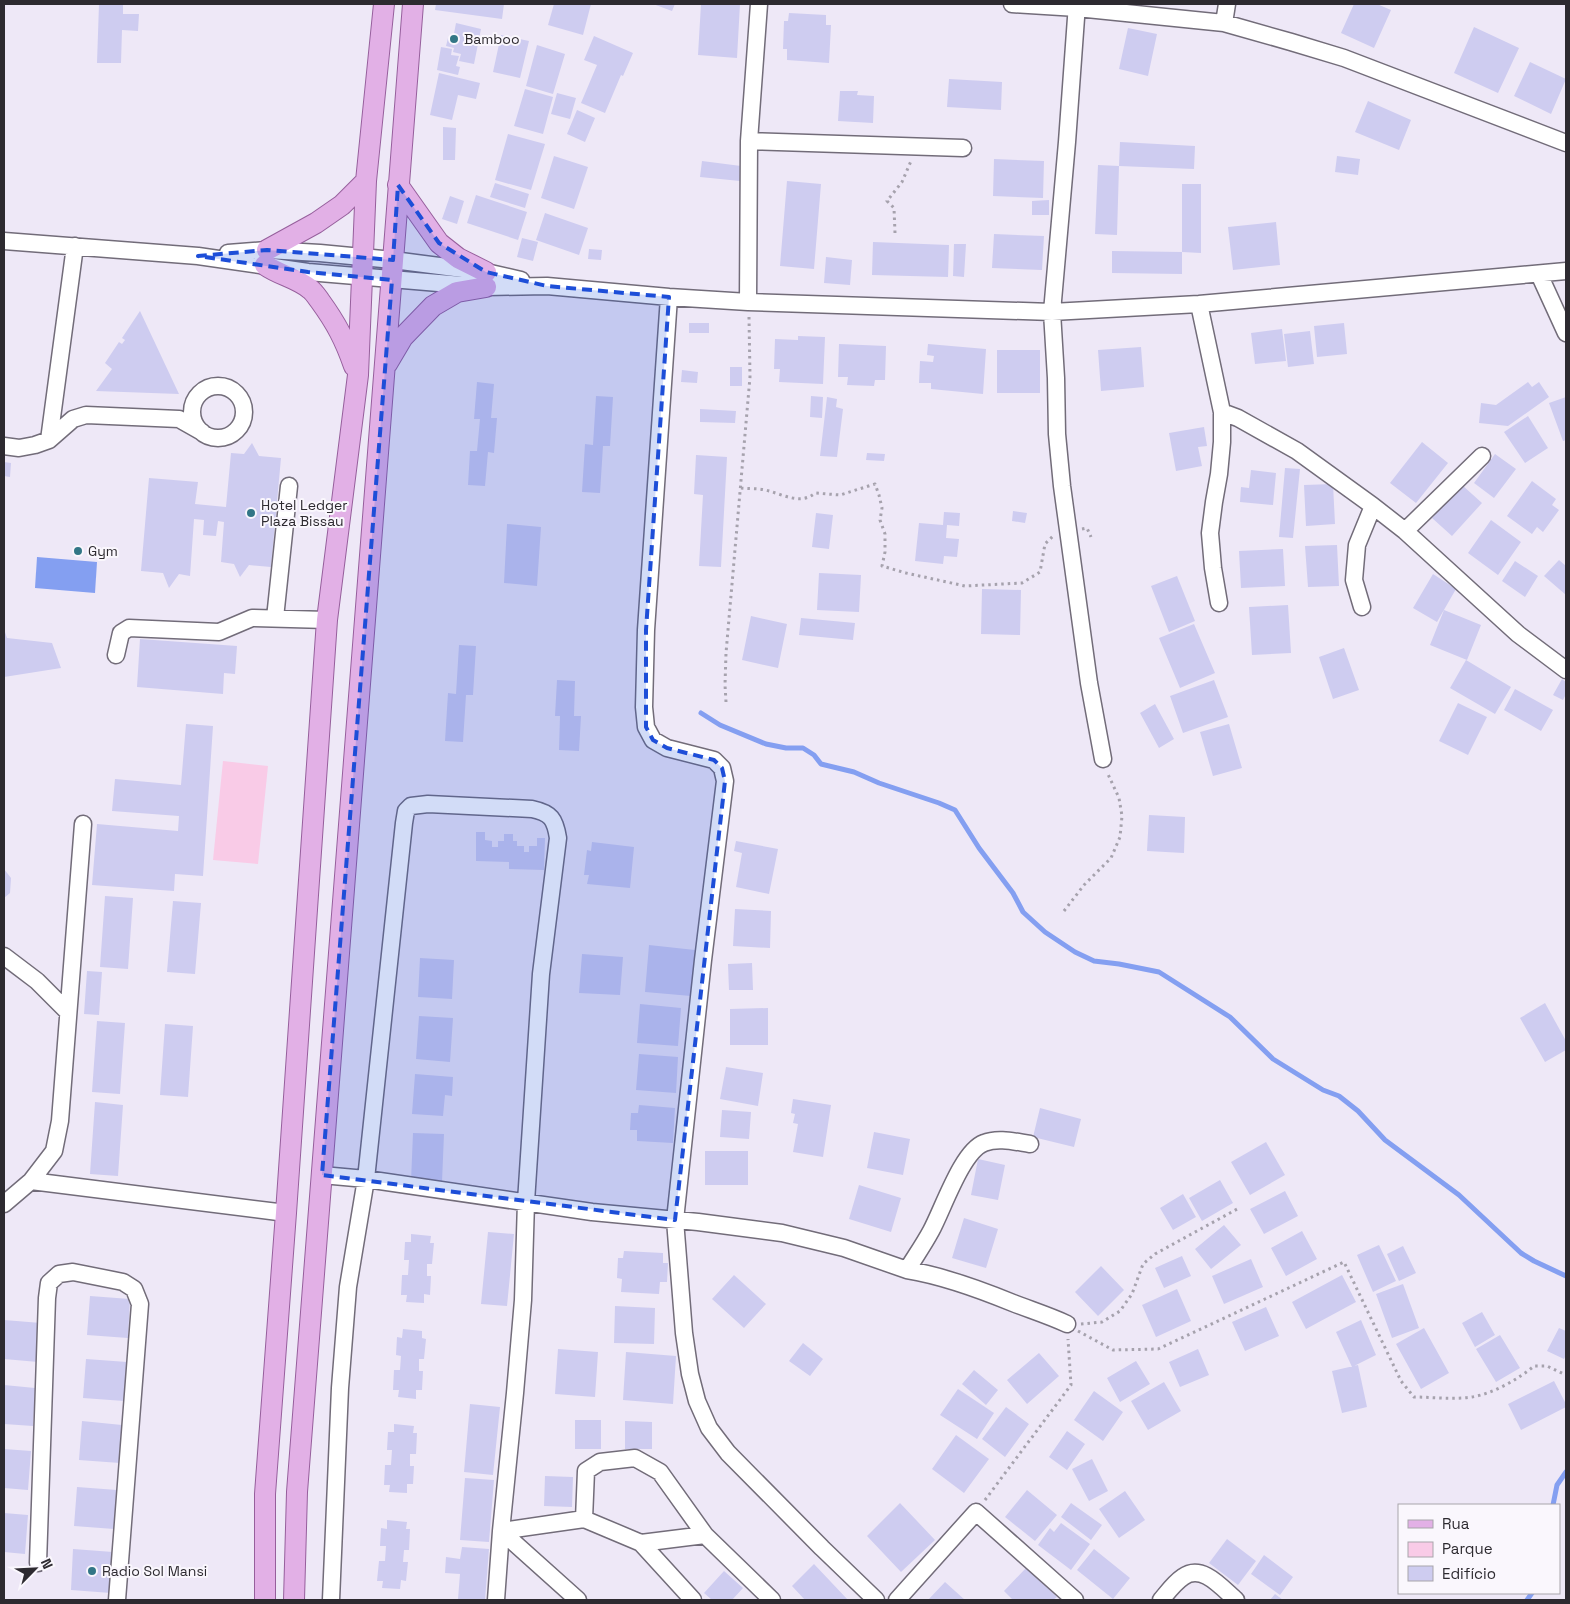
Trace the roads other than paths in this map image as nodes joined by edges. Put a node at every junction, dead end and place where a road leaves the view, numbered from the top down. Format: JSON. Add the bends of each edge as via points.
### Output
{"nodes":[{"id":1,"x":384,"y":4,"type":"edge"},
{"id":2,"x":413,"y":4,"type":"edge"},
{"id":3,"x":759,"y":4,"type":"edge"},
{"id":4,"x":1012,"y":4,"type":"edge"},
{"id":5,"x":1227,"y":4,"type":"edge"},
{"id":6,"x":1077,"y":6,"type":"edge"},
{"id":7,"x":1224,"y":23,"type":"junction"},
{"id":8,"x":749,"y":141,"type":"junction"},
{"id":9,"x":1566,"y":143,"type":"edge"},
{"id":10,"x":963,"y":148,"type":"dead end"},
{"id":11,"x":366,"y":182,"type":"junction"},
{"id":12,"x":398,"y":185,"type":"junction"},
{"id":13,"x":4,"y":241,"type":"edge"},
{"id":14,"x":76,"y":246,"type":"junction"},
{"id":15,"x":266,"y":258,"type":"junction"},
{"id":16,"x":362,"y":258,"type":"junction"},
{"id":17,"x":393,"y":270,"type":"junction"},
{"id":18,"x":1566,"y":271,"type":"edge"},
{"id":19,"x":1539,"y":274,"type":"junction"},
{"id":20,"x":361,"y":278,"type":"junction"},
{"id":21,"x":486,"y":279,"type":"junction"},
{"id":22,"x":669,"y":297,"type":"junction"},
{"id":23,"x":748,"y":302,"type":"junction"},
{"id":24,"x":1199,"y":304,"type":"junction"},
{"id":25,"x":1052,"y":312,"type":"junction"},
{"id":26,"x":1566,"y":333,"type":"edge"},
{"id":27,"x":384,"y":370,"type":"junction"},
{"id":28,"x":358,"y":375,"type":"junction"},
{"id":29,"x":1222,"y":412,"type":"junction"},
{"id":30,"x":202,"y":432,"type":"dead end"},
{"id":31,"x":49,"y":440,"type":"junction"},
{"id":32,"x":4,"y":446,"type":"edge"},
{"id":33,"x":1482,"y":456,"type":"dead end"},
{"id":34,"x":289,"y":486,"type":"dead end"},
{"id":35,"x":1373,"y":506,"type":"junction"},
{"id":36,"x":1405,"y":531,"type":"junction"},
{"id":37,"x":1219,"y":603,"type":"dead end"},
{"id":38,"x":1362,"y":607,"type":"dead end"},
{"id":39,"x":274,"y":618,"type":"junction"},
{"id":40,"x":327,"y":620,"type":"junction"},
{"id":41,"x":116,"y":655,"type":"dead end"},
{"id":42,"x":1566,"y":670,"type":"edge"},
{"id":43,"x":1103,"y":759,"type":"road end"},
{"id":44,"x":83,"y":824,"type":"dead end"},
{"id":45,"x":4,"y":956,"type":"edge"},
{"id":46,"x":68,"y":1012,"type":"junction"},
{"id":47,"x":1030,"y":1144,"type":"dead end"},
{"id":48,"x":322,"y":1174,"type":"junction"},
{"id":49,"x":366,"y":1179,"type":"junction"},
{"id":50,"x":31,"y":1181,"type":"junction"},
{"id":51,"x":526,"y":1202,"type":"junction"},
{"id":52,"x":4,"y":1204,"type":"edge"},
{"id":53,"x":286,"y":1213,"type":"junction"},
{"id":54,"x":675,"y":1220,"type":"junction"},
{"id":55,"x":907,"y":1270,"type":"junction"},
{"id":56,"x":1067,"y":1324,"type":"road end"},
{"id":57,"x":584,"y":1519,"type":"junction"},
{"id":58,"x":500,"y":1531,"type":"junction"},
{"id":59,"x":705,"y":1534,"type":"junction"},
{"id":60,"x":641,"y":1543,"type":"junction"},
{"id":61,"x":38,"y":1563,"type":"dead end"},
{"id":62,"x":117,"y":1600,"type":"edge"},
{"id":63,"x":266,"y":1600,"type":"edge"},
{"id":64,"x":294,"y":1600,"type":"edge"},
{"id":65,"x":331,"y":1600,"type":"edge"},
{"id":66,"x":496,"y":1600,"type":"edge"},
{"id":67,"x":578,"y":1600,"type":"edge"},
{"id":68,"x":693,"y":1600,"type":"edge"},
{"id":69,"x":772,"y":1600,"type":"edge"},
{"id":70,"x":876,"y":1600,"type":"edge"},
{"id":71,"x":897,"y":1600,"type":"edge"},
{"id":72,"x":1075,"y":1600,"type":"edge"},
{"id":73,"x":1161,"y":1600,"type":"edge"},
{"id":74,"x":1236,"y":1600,"type":"edge"}],
"edges":[{"from":1,"to":11,"type":"main road"},
{"from":2,"to":12,"type":"main road"},
{"from":3,"to":8,"type":"street"},
{"from":4,"to":6,"type":"street"},
{"from":5,"to":7,"type":"street"},
{"from":6,"to":7,"type":"street"},
{"from":6,"to":25,"type":"street"},
{"from":7,"to":9,"type":"street","via":[[1344,58]]},
{"from":8,"to":10,"type":"street"},
{"from":8,"to":23,"type":"street"},
{"from":11,"to":15,"type":"main road","via":[[342,205]]},
{"from":11,"to":16,"type":"main road"},
{"from":12,"to":17,"type":"main road"},
{"from":12,"to":21,"type":"main road","via":[[439,243]]},
{"from":13,"to":14,"type":"street"},
{"from":14,"to":15,"type":"street"},
{"from":14,"to":31,"type":"street"},
{"from":15,"to":16,"type":"street","via":[[320,253]]},
{"from":15,"to":20,"type":"street","via":[[308,272]]},
{"from":15,"to":28,"type":"main road","via":[[272,270],[311,289],[344,338]]},
{"from":16,"to":17,"type":"street"},
{"from":16,"to":20,"type":"main road"},
{"from":17,"to":20,"type":"street"},
{"from":17,"to":21,"type":"street"},
{"from":17,"to":27,"type":"main road"},
{"from":18,"to":19,"type":"street"},
{"from":19,"to":24,"type":"street"},
{"from":19,"to":26,"type":"street"},
{"from":20,"to":28,"type":"main road"},
{"from":21,"to":22,"type":"street"},
{"from":21,"to":27,"type":"main road","via":[[433,306],[403,337]]},
{"from":22,"to":23,"type":"street"},
{"from":22,"to":54,"type":"street","via":[[646,630],[646,727],[653,740],[668,748],[714,760],[722,768],[725,781]]},
{"from":23,"to":25,"type":"street"},
{"from":24,"to":25,"type":"street"},
{"from":24,"to":29,"type":"street"},
{"from":25,"to":43,"type":"street","via":[[1062,486],[1089,683]]},
{"from":27,"to":48,"type":"main road"},
{"from":28,"to":40,"type":"main road"},
{"from":29,"to":35,"type":"street","via":[[1297,451]]},
{"from":29,"to":37,"type":"street","via":[[1219,474],[1210,533]]},
{"from":30,"to":31,"type":"street","via":[[179,419],[86,415],[73,419]]},
{"from":31,"to":32,"type":"street","via":[[19,448]]},
{"from":33,"to":36,"type":"street"},
{"from":34,"to":39,"type":"street"},
{"from":35,"to":36,"type":"street"},
{"from":35,"to":38,"type":"street","via":[[1357,545],[1354,580]]},
{"from":36,"to":42,"type":"street","via":[[1518,634]]},
{"from":39,"to":40,"type":"street"},
{"from":39,"to":41,"type":"street","via":[[252,618],[219,632],[129,628],[121,633]]},
{"from":40,"to":53,"type":"main road"},
{"from":44,"to":46,"type":"street"},
{"from":45,"to":46,"type":"street","via":[[37,981]]},
{"from":46,"to":50,"type":"street","via":[[60,1121],[54,1151]]},
{"from":47,"to":55,"type":"street","via":[[993,1141],[978,1146],[958,1173],[930,1232]]},
{"from":48,"to":49,"type":"street"},
{"from":48,"to":64,"type":"main road","via":[[297,1492]]},
{"from":49,"to":51,"type":"street"},
{"from":49,"to":51,"type":"street","via":[[406,811],[410,806],[419,804],[532,809],[543,811],[551,818],[558,838],[542,974]]},
{"from":49,"to":65,"type":"street","via":[[348,1287],[340,1388]]},
{"from":50,"to":52,"type":"street"},
{"from":50,"to":53,"type":"street"},
{"from":51,"to":54,"type":"street"},
{"from":51,"to":58,"type":"street","via":[[523,1300]]},
{"from":53,"to":63,"type":"main road","via":[[265,1494]]},
{"from":54,"to":55,"type":"street","via":[[799,1237],[844,1248]]},
{"from":54,"to":70,"type":"street","via":[[690,1374],[709,1428],[752,1478]]},
{"from":55,"to":56,"type":"street","via":[[952,1280]]},
{"from":57,"to":58,"type":"street"},
{"from":57,"to":59,"type":"street","via":[[586,1471],[600,1462],[635,1458],[660,1472]]},
{"from":57,"to":60,"type":"street"},
{"from":58,"to":66,"type":"street"},
{"from":58,"to":67,"type":"street"},
{"from":59,"to":60,"type":"street"},
{"from":59,"to":69,"type":"street"},
{"from":60,"to":68,"type":"street"},
{"from":61,"to":62,"type":"street","via":[[49,1282],[59,1274],[73,1272],[124,1282],[134,1289],[140,1304]]},
{"from":71,"to":72,"type":"street","via":[[976,1512]]},
{"from":73,"to":74,"type":"street","via":[[1183,1577],[1193,1573],[1204,1574]]}]}
